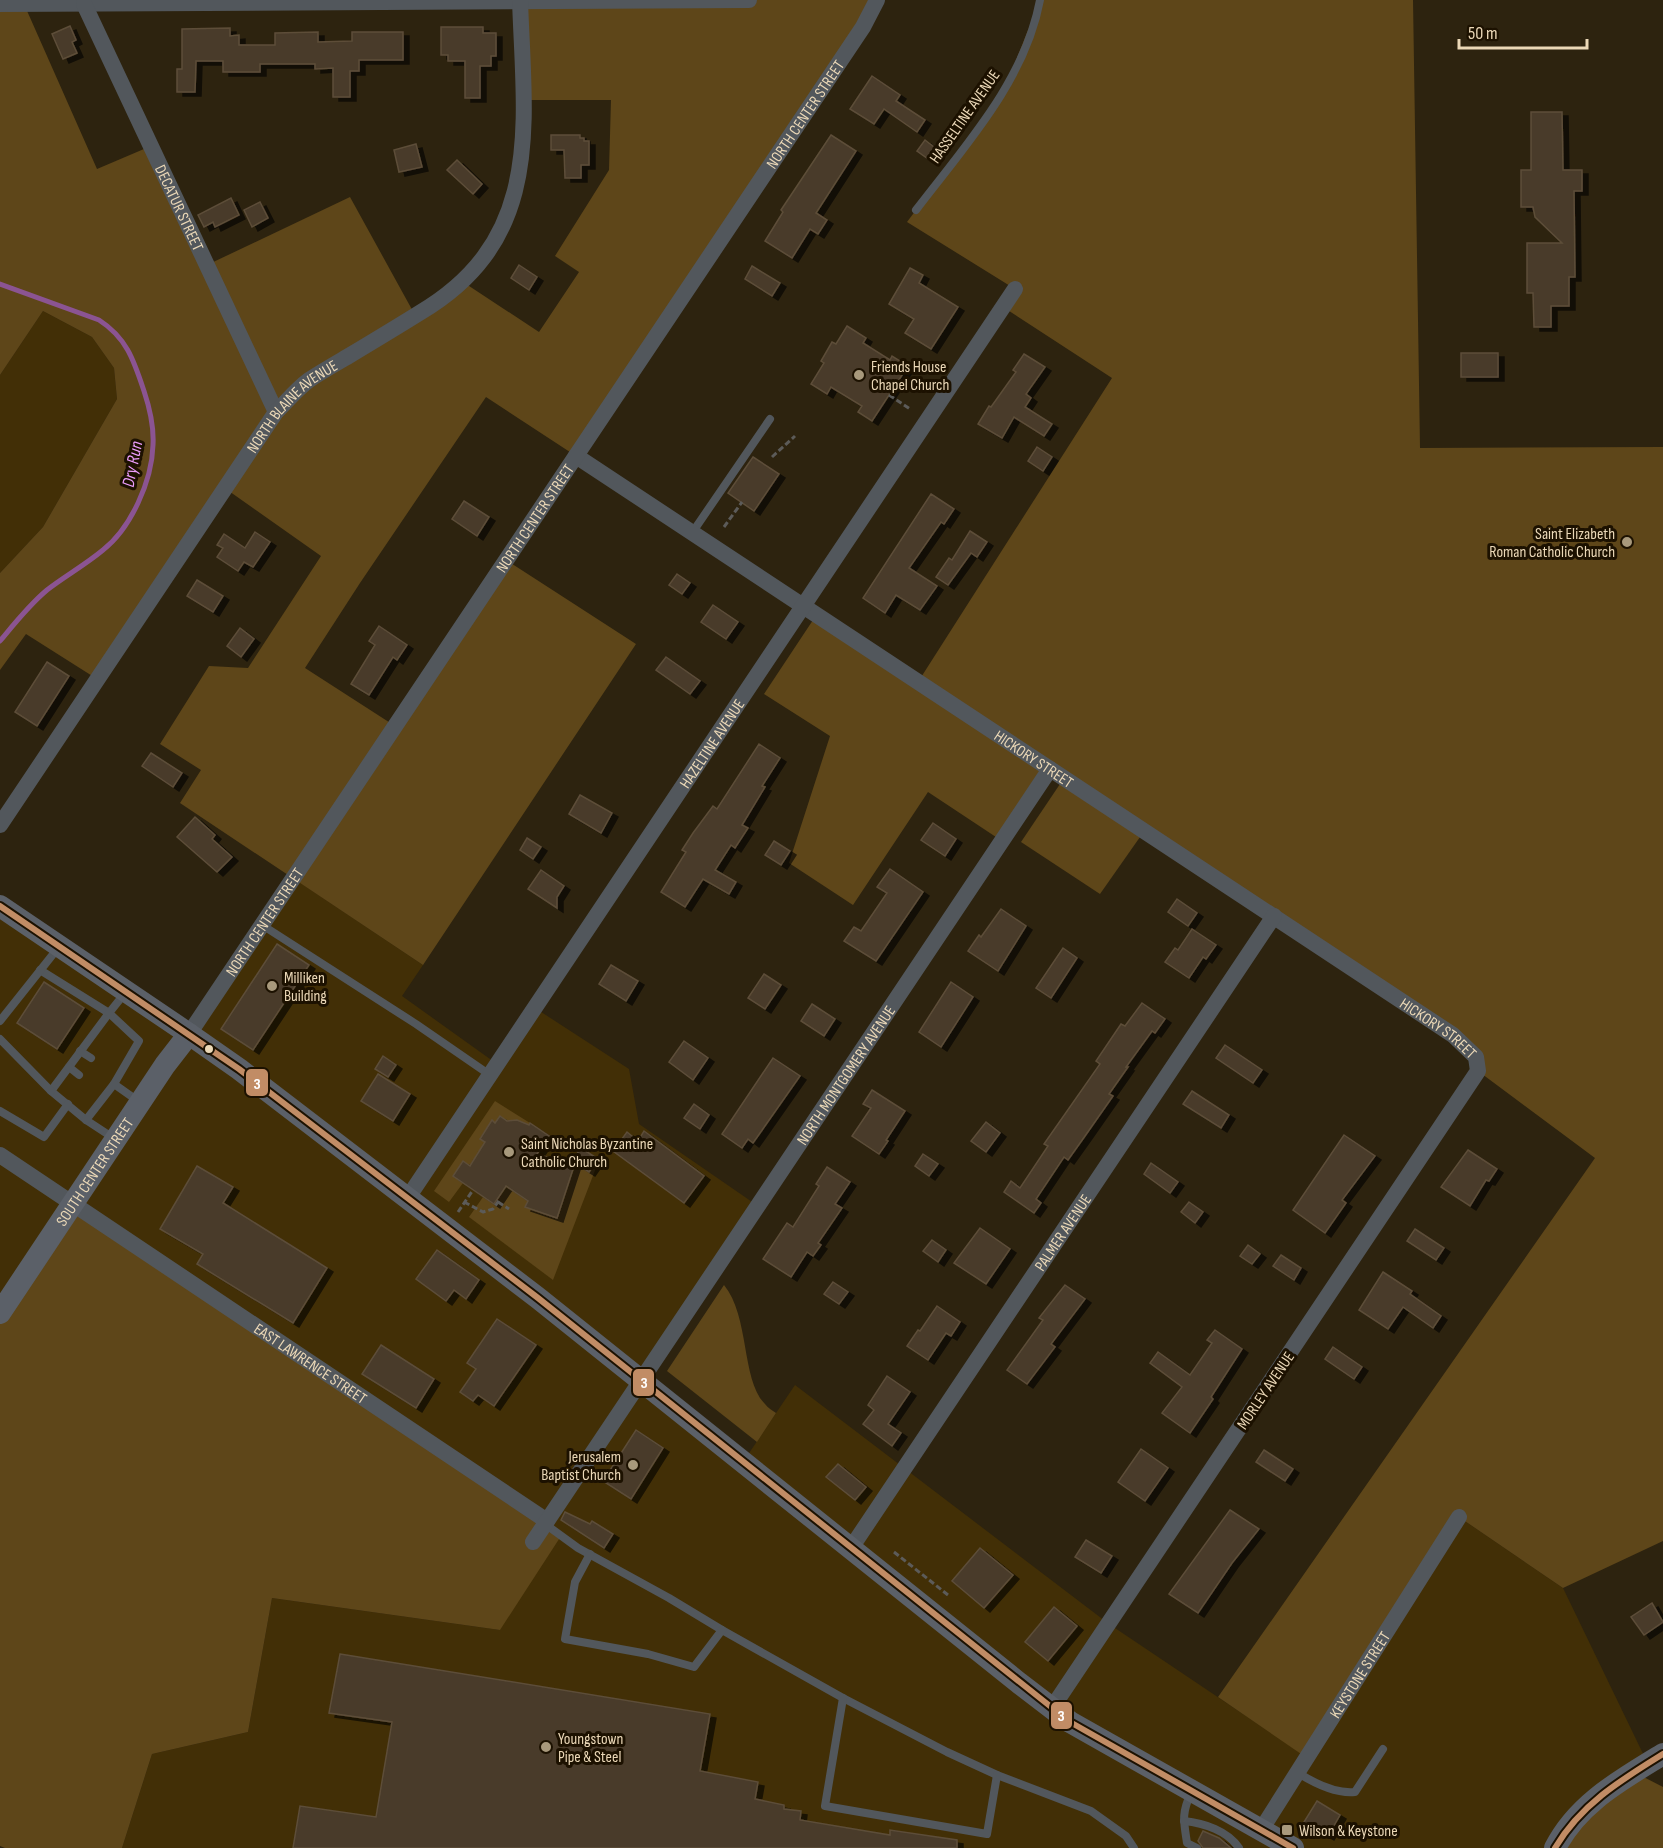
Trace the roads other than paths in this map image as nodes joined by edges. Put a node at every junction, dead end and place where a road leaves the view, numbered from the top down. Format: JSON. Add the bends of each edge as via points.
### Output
{"nodes":[{"id":1,"x":749,"y":0,"type":"edge"},
{"id":2,"x":877,"y":0,"type":"edge"},
{"id":3,"x":1040,"y":0,"type":"edge"},
{"id":4,"x":520,"y":1,"type":"edge"},
{"id":5,"x":0,"y":4,"type":"edge"},
{"id":6,"x":84,"y":4,"type":"junction"},
{"id":7,"x":916,"y":210,"type":"dead end"},
{"id":8,"x":1016,"y":289,"type":"dead end"},
{"id":9,"x":276,"y":412,"type":"junction"},
{"id":10,"x":770,"y":419,"type":"dead end"},
{"id":11,"x":576,"y":456,"type":"junction"},
{"id":12,"x":692,"y":533,"type":"junction"},
{"id":13,"x":804,"y":606,"type":"junction"},
{"id":14,"x":1050,"y":769,"type":"junction"},
{"id":15,"x":0,"y":825,"type":"edge"},
{"id":16,"x":0,"y":906,"type":"edge"},
{"id":17,"x":1274,"y":916,"type":"junction"},
{"id":18,"x":262,"y":926,"type":"junction"},
{"id":19,"x":59,"y":946,"type":"junction"},
{"id":20,"x":40,"y":970,"type":"junction"},
{"id":21,"x":126,"y":991,"type":"junction"},
{"id":22,"x":109,"y":1013,"type":"junction"},
{"id":23,"x":0,"y":1021,"type":"edge"},
{"id":24,"x":94,"y":1033,"type":"junction"},
{"id":25,"x":189,"y":1034,"type":"junction"},
{"id":26,"x":0,"y":1039,"type":"edge"},
{"id":27,"x":103,"y":1040,"type":"dead end"},
{"id":28,"x":80,"y":1051,"type":"junction"},
{"id":29,"x":91,"y":1058,"type":"dead end"},
{"id":30,"x":69,"y":1067,"type":"junction"},
{"id":31,"x":1478,"y":1071,"type":"joint"},
{"id":32,"x":79,"y":1075,"type":"dead end"},
{"id":33,"x":490,"y":1075,"type":"junction"},
{"id":34,"x":115,"y":1077,"type":"junction"},
{"id":35,"x":51,"y":1090,"type":"junction"},
{"id":36,"x":140,"y":1103,"type":"junction"},
{"id":37,"x":68,"y":1104,"type":"junction"},
{"id":38,"x":0,"y":1111,"type":"edge"},
{"id":39,"x":86,"y":1120,"type":"junction"},
{"id":40,"x":116,"y":1140,"type":"junction"},
{"id":41,"x":0,"y":1155,"type":"edge"},
{"id":42,"x":407,"y":1199,"type":"junction"},
{"id":43,"x":73,"y":1204,"type":"junction"},
{"id":44,"x":0,"y":1313,"type":"edge"},
{"id":45,"x":641,"y":1381,"type":"junction"},
{"id":46,"x":1459,"y":1517,"type":"dead end"},
{"id":47,"x":546,"y":1522,"type":"junction"},
{"id":48,"x":533,"y":1542,"type":"dead end"},
{"id":49,"x":851,"y":1548,"type":"junction"},
{"id":50,"x":590,"y":1554,"type":"junction"},
{"id":51,"x":722,"y":1630,"type":"junction"},
{"id":52,"x":843,"y":1698,"type":"junction"},
{"id":53,"x":1052,"y":1708,"type":"junction"},
{"id":54,"x":1383,"y":1749,"type":"dead end"},
{"id":55,"x":1663,"y":1754,"type":"edge"},
{"id":56,"x":1298,"y":1773,"type":"junction"},
{"id":57,"x":997,"y":1775,"type":"junction"},
{"id":58,"x":1192,"y":1790,"type":"junction"},
{"id":59,"x":1184,"y":1821,"type":"junction"},
{"id":60,"x":1275,"y":1841,"type":"edge"},
{"id":61,"x":1134,"y":1848,"type":"edge"},
{"id":62,"x":1197,"y":1848,"type":"edge"},
{"id":63,"x":1239,"y":1848,"type":"edge"},
{"id":64,"x":1555,"y":1848,"type":"edge"}],
"edges":[{"from":1,"to":4,"type":"street"},
{"from":2,"to":11,"type":"street","name":"NORTH CENTER STREET","via":[[857,37]]},
{"from":3,"to":7,"type":"lane","name":"HASSELTINE AVENUE","via":[[1031,34],[1005,88]]},
{"from":4,"to":6,"type":"street"},
{"from":4,"to":9,"type":"street","name":"NORTH BLAINE AVENUE","via":[[523,150],[515,196],[491,248],[463,282],[436,303],[310,380]]},
{"from":5,"to":6,"type":"street"},
{"from":6,"to":9,"type":"street","name":"DECATUR STREET"},
{"from":8,"to":13,"type":"street","name":"HAZELTINE AVENUE"},
{"from":9,"to":15,"type":"street","name":"NORTH BLAINE AVENUE"},
{"from":10,"to":12,"type":"lane"},
{"from":11,"to":12,"type":"street","name":"HICKORY STREET"},
{"from":11,"to":18,"type":"street","name":"NORTH CENTER STREET"},
{"from":12,"to":13,"type":"street","name":"HICKORY STREET"},
{"from":13,"to":14,"type":"street","name":"HICKORY STREET"},
{"from":13,"to":33,"type":"street","name":"HAZELTINE AVENUE"},
{"from":14,"to":17,"type":"street","name":"HICKORY STREET"},
{"from":14,"to":45,"type":"street","name":"NORTH MONTGOMERY AVENUE"},
{"from":16,"to":19,"type":"main road"},
{"from":17,"to":31,"type":"street","name":"HICKORY STREET","via":[[1453,1035],[1476,1057]]},
{"from":17,"to":49,"type":"street","name":"PALMER AVENUE"},
{"from":18,"to":25,"type":"street","name":"NORTH CENTER STREET"},
{"from":18,"to":33,"type":"lane"},
{"from":19,"to":20,"type":"lane"},
{"from":19,"to":21,"type":"main road"},
{"from":20,"to":22,"type":"lane"},
{"from":20,"to":23,"type":"lane"},
{"from":21,"to":22,"type":"lane"},
{"from":21,"to":25,"type":"main road"},
{"from":22,"to":24,"type":"lane"},
{"from":22,"to":34,"type":"lane","via":[[139,1041]]},
{"from":24,"to":27,"type":"lane"},
{"from":24,"to":28,"type":"lane"},
{"from":25,"to":36,"type":"main road","name":"SOUTH CENTER STREET"},
{"from":25,"to":42,"type":"main road"},
{"from":26,"to":35,"type":"lane"},
{"from":28,"to":29,"type":"lane"},
{"from":28,"to":30,"type":"lane"},
{"from":30,"to":32,"type":"lane"},
{"from":30,"to":35,"type":"lane"},
{"from":31,"to":53,"type":"street","name":"MORLEY AVENUE"},
{"from":33,"to":42,"type":"street","name":"HAZELTINE AVENUE"},
{"from":34,"to":36,"type":"lane"},
{"from":34,"to":39,"type":"lane"},
{"from":35,"to":37,"type":"lane"},
{"from":36,"to":40,"type":"main road","name":"SOUTH CENTER STREET"},
{"from":37,"to":38,"type":"lane","via":[[44,1137]]},
{"from":37,"to":39,"type":"lane"},
{"from":39,"to":40,"type":"lane"},
{"from":40,"to":43,"type":"main road","name":"SOUTH CENTER STREET"},
{"from":41,"to":43,"type":"street","name":"EAST LAWRENCE STREET"},
{"from":42,"to":45,"type":"main road"},
{"from":43,"to":44,"type":"main road","name":"SOUTH CENTER STREET"},
{"from":43,"to":47,"type":"street","name":"EAST LAWRENCE STREET"},
{"from":45,"to":47,"type":"street","name":"NORTH MONTGOMERY AVENUE"},
{"from":45,"to":49,"type":"main road"},
{"from":46,"to":56,"type":"street","name":"KEYSTONE STREET"},
{"from":47,"to":48,"type":"street","name":"NORTH MONTGOMERY AVENUE"},
{"from":47,"to":50,"type":"lane"},
{"from":49,"to":53,"type":"main road"},
{"from":50,"to":51,"type":"lane"},
{"from":50,"to":51,"type":"lane","via":[[575,1582],[565,1639],[694,1667]]},
{"from":51,"to":52,"type":"lane"},
{"from":52,"to":57,"type":"lane"},
{"from":52,"to":57,"type":"lane","via":[[825,1806],[987,1834]]},
{"from":53,"to":58,"type":"main road"},
{"from":54,"to":56,"type":"lane","via":[[1354,1792],[1314,1783]]},
{"from":55,"to":64,"type":"main road","via":[[1594,1799]]},
{"from":56,"to":60,"type":"street","name":"KEYSTONE STREET"},
{"from":57,"to":61,"type":"lane","via":[[1092,1811],[1126,1836]]},
{"from":58,"to":59,"type":"lane","via":[[1184,1808]]},
{"from":58,"to":60,"type":"main road"},
{"from":59,"to":62,"type":"lane","via":[[1187,1844]]},
{"from":59,"to":63,"type":"lane","via":[[1202,1822],[1234,1840]]}]}
